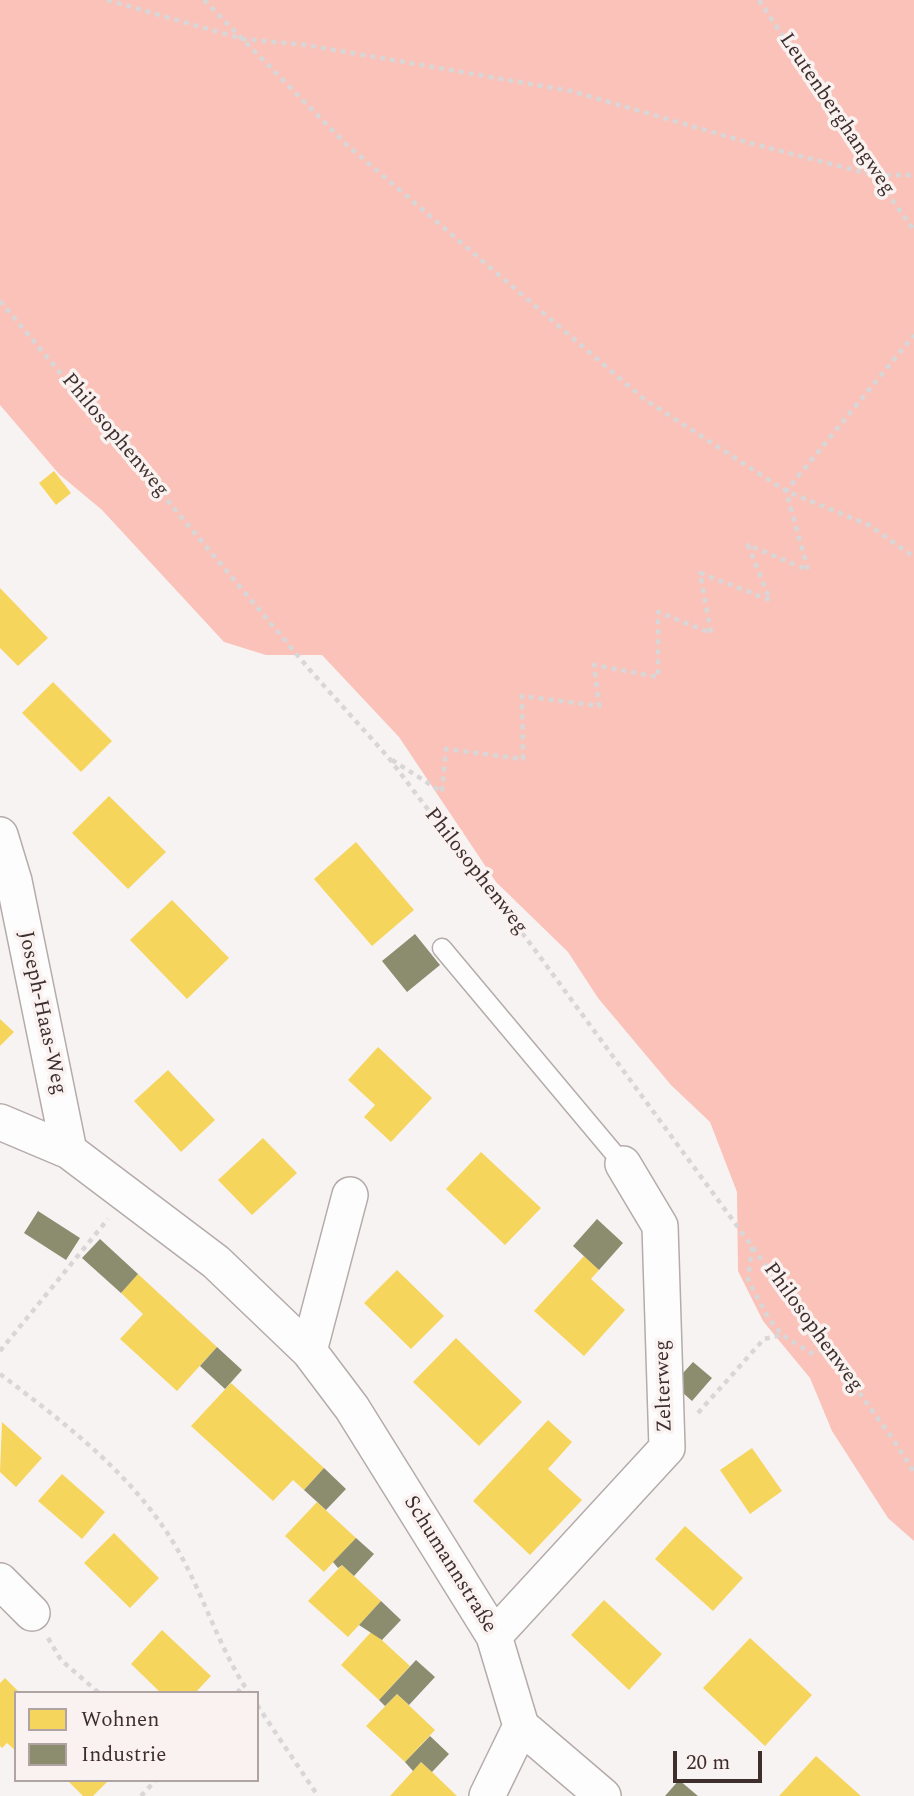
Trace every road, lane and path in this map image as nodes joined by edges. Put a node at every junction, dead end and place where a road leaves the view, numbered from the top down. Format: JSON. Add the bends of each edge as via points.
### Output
{"nodes":[{"id":1,"x":107,"y":0,"type":"edge"},
{"id":2,"x":204,"y":0,"type":"edge"},
{"id":3,"x":759,"y":0,"type":"edge"},
{"id":4,"x":243,"y":39,"type":"junction"},
{"id":5,"x":874,"y":175,"type":"junction"},
{"id":6,"x":914,"y":175,"type":"edge"},
{"id":7,"x":914,"y":230,"type":"edge"},
{"id":8,"x":0,"y":301,"type":"edge"},
{"id":9,"x":914,"y":335,"type":"edge"},
{"id":10,"x":786,"y":491,"type":"junction"},
{"id":11,"x":914,"y":556,"type":"edge"},
{"id":12,"x":388,"y":757,"type":"junction"},
{"id":13,"x":0,"y":835,"type":"edge"},
{"id":14,"x":442,"y":948,"type":"dead end"},
{"id":15,"x":0,"y":1122,"type":"edge"},
{"id":16,"x":69,"y":1151,"type":"junction"},
{"id":17,"x":623,"y":1164,"type":"joint"},
{"id":18,"x":128,"y":1195,"type":"junction"},
{"id":19,"x":351,"y":1195,"type":"dead end"},
{"id":20,"x":752,"y":1247,"type":"junction"},
{"id":21,"x":782,"y":1335,"type":"junction"},
{"id":22,"x":828,"y":1349,"type":"junction"},
{"id":23,"x":0,"y":1351,"type":"edge"},
{"id":24,"x":309,"y":1352,"type":"junction"},
{"id":25,"x":0,"y":1374,"type":"edge"},
{"id":26,"x":693,"y":1419,"type":"dead end"},
{"id":27,"x":914,"y":1472,"type":"edge"},
{"id":28,"x":0,"y":1581,"type":"edge"},
{"id":29,"x":32,"y":1613,"type":"joint"},
{"id":30,"x":494,"y":1636,"type":"junction"},
{"id":31,"x":244,"y":1685,"type":"junction"},
{"id":32,"x":98,"y":1691,"type":"edge"},
{"id":33,"x":239,"y":1691,"type":"edge"},
{"id":34,"x":248,"y":1691,"type":"edge"},
{"id":35,"x":259,"y":1708,"type":"edge"},
{"id":36,"x":522,"y":1726,"type":"junction"},
{"id":37,"x":154,"y":1782,"type":"edge"},
{"id":38,"x":141,"y":1796,"type":"edge"},
{"id":39,"x":318,"y":1796,"type":"edge"},
{"id":40,"x":487,"y":1796,"type":"edge"},
{"id":41,"x":603,"y":1796,"type":"edge"}],
"edges":[{"from":1,"to":4,"type":"path"},
{"from":2,"to":4,"type":"path"},
{"from":3,"to":5,"type":"path","name":"Leutenberghangweg"},
{"from":4,"to":5,"type":"path","via":[[306,45],[571,91]]},
{"from":4,"to":10,"type":"path","via":[[347,145],[644,399]]},
{"from":5,"to":6,"type":"path"},
{"from":5,"to":7,"type":"path","name":"Leutenberghangweg"},
{"from":8,"to":12,"type":"path","name":"Philosophenweg"},
{"from":9,"to":10,"type":"path"},
{"from":10,"to":11,"type":"path","via":[[869,524]]},
{"from":10,"to":12,"type":"path","via":[[808,570],[748,545],[770,600],[700,573],[711,634],[658,612],[657,677],[594,665],[599,706],[522,696],[523,759],[446,749],[442,792]]},
{"from":12,"to":20,"type":"path","name":"Philosophenweg"},
{"from":13,"to":16,"type":"street","name":"Joseph-Haas-Weg","via":[[14,881]]},
{"from":14,"to":17,"type":"lane"},
{"from":15,"to":16,"type":"street","name":"Schumannstraße"},
{"from":16,"to":18,"type":"street","name":"Schumannstraße"},
{"from":17,"to":30,"type":"street","name":"Zelterweg","via":[[660,1226],[667,1448]]},
{"from":18,"to":23,"type":"path"},
{"from":18,"to":24,"type":"street","name":"Schumannstraße","via":[[216,1262]]},
{"from":19,"to":24,"type":"street"},
{"from":20,"to":21,"type":"path","via":[[748,1280]]},
{"from":20,"to":22,"type":"path","name":"Philosophenweg"},
{"from":21,"to":22,"type":"path","via":[[811,1353]]},
{"from":21,"to":26,"type":"path","via":[[764,1339]]},
{"from":22,"to":27,"type":"path","name":"Philosophenweg"},
{"from":24,"to":30,"type":"street","name":"Schumannstraße","via":[[352,1408]]},
{"from":25,"to":31,"type":"path","via":[[124,1477],[179,1552]]},
{"from":28,"to":29,"type":"street"},
{"from":29,"to":32,"type":"path","via":[[61,1660]]},
{"from":30,"to":36,"type":"street","name":"Schumannstraße"},
{"from":31,"to":33,"type":"path"},
{"from":31,"to":34,"type":"path"},
{"from":35,"to":39,"type":"path"},
{"from":36,"to":40,"type":"street"},
{"from":36,"to":41,"type":"street"},
{"from":37,"to":38,"type":"path"}]}
